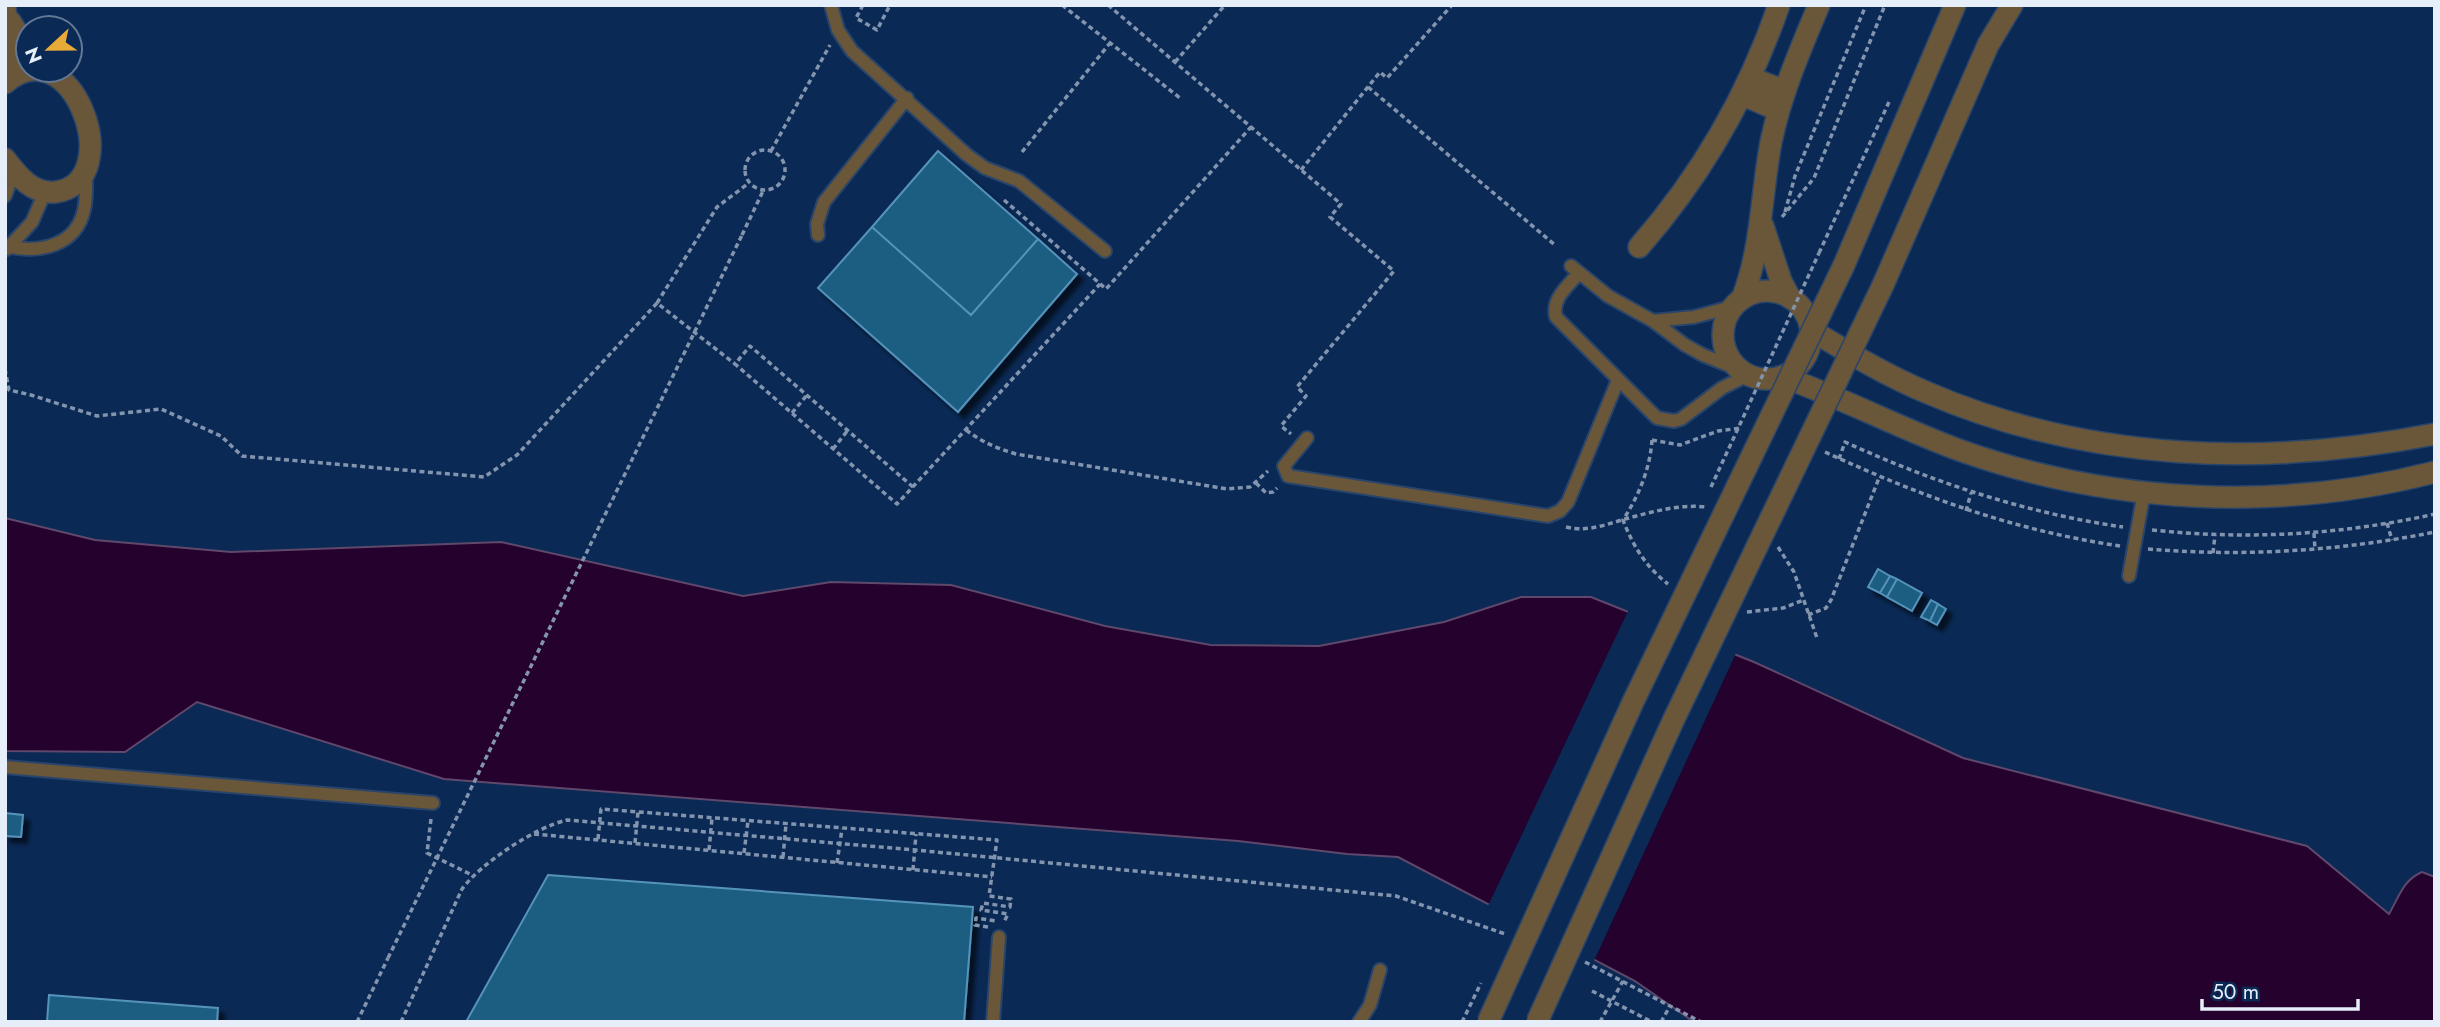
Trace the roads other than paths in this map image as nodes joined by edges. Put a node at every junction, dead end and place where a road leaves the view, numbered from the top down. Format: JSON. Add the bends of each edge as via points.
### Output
{"nodes":[{"id":1,"x":831,"y":5,"type":"edge"},
{"id":2,"x":1779,"y":5,"type":"edge"},
{"id":3,"x":1819,"y":5,"type":"edge"},
{"id":4,"x":1955,"y":5,"type":"edge"},
{"id":5,"x":2012,"y":5,"type":"edge"},
{"id":6,"x":6,"y":10,"type":"edge"},
{"id":7,"x":6,"y":82,"type":"edge"},
{"id":8,"x":65,"y":84,"type":"edge"},
{"id":9,"x":1747,"y":87,"type":"junction"},
{"id":10,"x":907,"y":98,"type":"junction"},
{"id":11,"x":1782,"y":100,"type":"junction"},
{"id":12,"x":9,"y":164,"type":"edge"},
{"id":13,"x":86,"y":170,"type":"junction"},
{"id":14,"x":45,"y":192,"type":"junction"},
{"id":15,"x":5,"y":196,"type":"edge"},
{"id":16,"x":1762,"y":224,"type":"junction"},
{"id":17,"x":817,"y":235,"type":"dead end"},
{"id":18,"x":1639,"y":247,"type":"dead end"},
{"id":19,"x":8,"y":248,"type":"edge"},
{"id":20,"x":1105,"y":251,"type":"dead end"},
{"id":21,"x":1790,"y":298,"type":"junction"},
{"id":22,"x":1738,"y":302,"type":"junction"},
{"id":23,"x":1653,"y":321,"type":"junction"},
{"id":24,"x":1811,"y":330,"type":"junction"},
{"id":25,"x":1744,"y":372,"type":"junction"},
{"id":26,"x":1783,"y":377,"type":"junction"},
{"id":27,"x":1618,"y":380,"type":"junction"},
{"id":28,"x":2435,"y":433,"type":"edge"},
{"id":29,"x":1307,"y":438,"type":"dead end"},
{"id":30,"x":2435,"y":472,"type":"edge"},
{"id":31,"x":2144,"y":492,"type":"junction"},
{"id":32,"x":2129,"y":576,"type":"dead end"},
{"id":33,"x":5,"y":767,"type":"edge"},
{"id":34,"x":433,"y":803,"type":"road end"},
{"id":35,"x":999,"y":937,"type":"road end"},
{"id":36,"x":1380,"y":970,"type":"dead end"},
{"id":37,"x":993,"y":1022,"type":"edge"},
{"id":38,"x":1359,"y":1022,"type":"edge"},
{"id":39,"x":1488,"y":1022,"type":"edge"},
{"id":40,"x":1537,"y":1022,"type":"edge"}],
"edges":[{"from":1,"to":10,"type":"lane","via":[[838,30],[852,51]]},
{"from":2,"to":9,"type":"street"},
{"from":3,"to":11,"type":"street"},
{"from":4,"to":39,"type":"street","bridge":true,"via":[[1843,265],[1633,702]]},
{"from":5,"to":40,"type":"street","bridge":true,"via":[[1988,45],[1883,285],[1673,721]]},
{"from":6,"to":7,"type":"street","via":[[10,47]]},
{"from":8,"to":13,"type":"street","via":[[86,118],[90,144]]},
{"from":9,"to":11,"type":"street"},
{"from":9,"to":18,"type":"street","via":[[1696,175]]},
{"from":10,"to":17,"type":"lane","via":[[824,202]]},
{"from":10,"to":20,"type":"lane","via":[[975,162],[1019,181]]},
{"from":11,"to":16,"type":"street","via":[[1767,165]]},
{"from":12,"to":14,"type":"street","via":[[29,185]]},
{"from":12,"to":15,"type":"lane","via":[[12,180]]},
{"from":13,"to":14,"type":"street","via":[[68,188]]},
{"from":13,"to":19,"type":"lane","via":[[85,208],[78,228],[63,242],[43,248]]},
{"from":14,"to":19,"type":"lane","via":[[32,222]]},
{"from":16,"to":21,"type":"street"},
{"from":16,"to":22,"type":"street","via":[[1754,263]]},
{"from":21,"to":22,"type":"street","via":[[1766,291]]},
{"from":21,"to":24,"type":"street","via":[[1801,306]]},
{"from":22,"to":23,"type":"lane","via":[[1694,317]]},
{"from":22,"to":25,"type":"street","via":[[1727,318],[1724,339],[1731,359]]},
{"from":23,"to":25,"type":"lane","via":[[1694,350]]},
{"from":23,"to":27,"type":"lane","via":[[1608,296],[1575,269],[1557,299],[1556,317]]},
{"from":24,"to":26,"type":"street","via":[[1804,358]]},
{"from":24,"to":28,"type":"street","via":[[1928,394],[2042,432],[2122,447],[2197,454],[2280,454]]},
{"from":25,"to":26,"type":"street","via":[[1765,379]]},
{"from":25,"to":27,"type":"lane","via":[[1689,415],[1674,421],[1657,418]]},
{"from":26,"to":31,"type":"street","via":[[1963,451],[2058,477]]},
{"from":27,"to":29,"type":"lane","via":[[1568,502],[1548,516],[1288,476],[1284,466]]},
{"from":30,"to":31,"type":"street","via":[[2369,487],[2290,496]]},
{"from":31,"to":32,"type":"lane"},
{"from":33,"to":34,"type":"lane"},
{"from":35,"to":37,"type":"lane"},
{"from":36,"to":38,"type":"lane","via":[[1370,1005]]}]}
